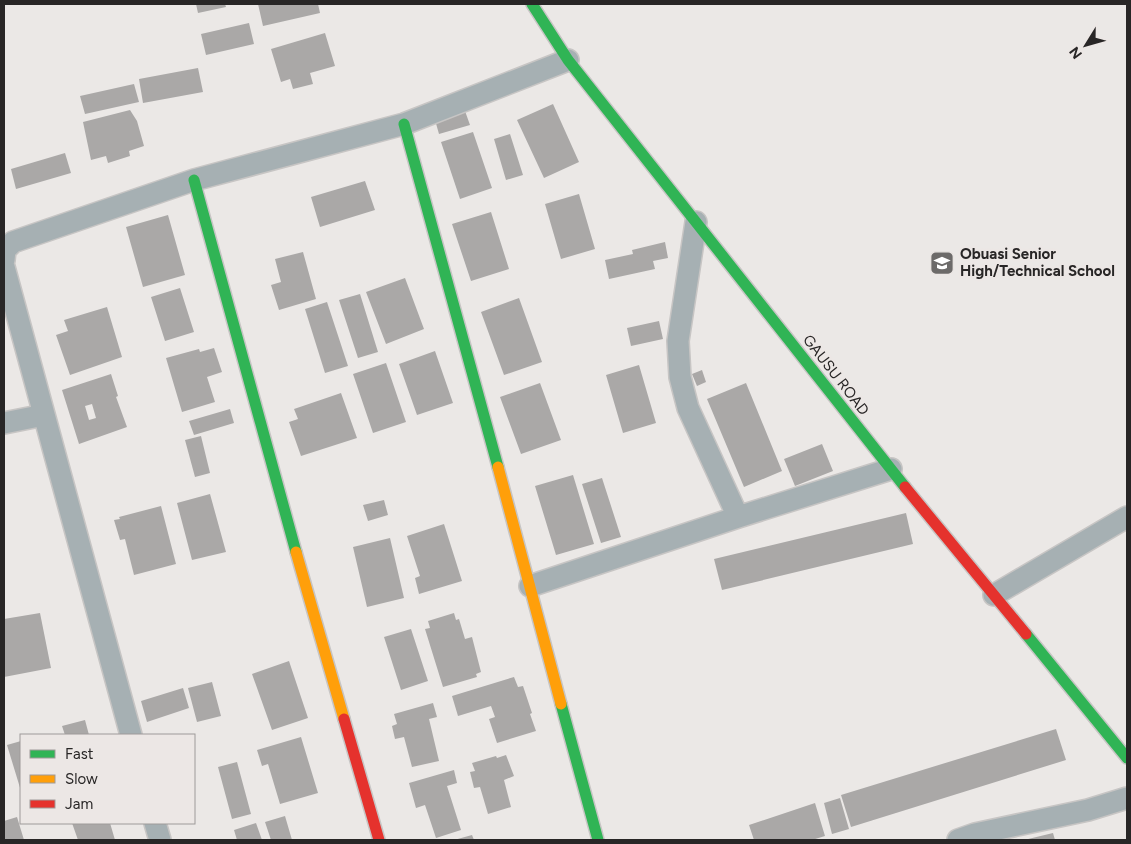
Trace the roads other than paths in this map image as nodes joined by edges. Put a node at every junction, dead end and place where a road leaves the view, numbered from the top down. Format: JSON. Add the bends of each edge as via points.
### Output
{"nodes":[{"id":1,"x":532,"y":4,"type":"edge"},
{"id":2,"x":568,"y":60,"type":"junction"},
{"id":3,"x":404,"y":124,"type":"junction"},
{"id":4,"x":194,"y":180,"type":"junction"},
{"id":5,"x":696,"y":222,"type":"junction"},
{"id":6,"x":7,"y":247,"type":"edge"},
{"id":7,"x":4,"y":267,"type":"edge"},
{"id":8,"x":44,"y":415,"type":"junction"},
{"id":9,"x":4,"y":423,"type":"edge"},
{"id":10,"x":891,"y":470,"type":"junction"},
{"id":11,"x":738,"y":517,"type":"junction"},
{"id":12,"x":1127,"y":517,"type":"edge"},
{"id":13,"x":530,"y":586,"type":"junction"},
{"id":14,"x":994,"y":595,"type":"junction"},
{"id":15,"x":131,"y":734,"type":"edge"},
{"id":16,"x":1127,"y":758,"type":"edge"},
{"id":17,"x":1127,"y":798,"type":"edge"},
{"id":18,"x":155,"y":824,"type":"edge"},
{"id":19,"x":160,"y":840,"type":"edge"},
{"id":20,"x":379,"y":840,"type":"edge"},
{"id":21,"x":598,"y":840,"type":"edge"},
{"id":22,"x":958,"y":840,"type":"edge"}],
"edges":[{"from":1,"to":2,"type":"street","name":"GAUSU ROAD"},
{"from":2,"to":3,"type":"street"},
{"from":2,"to":5,"type":"street","name":"GAUSU ROAD"},
{"from":3,"to":4,"type":"street"},
{"from":3,"to":13,"type":"street"},
{"from":4,"to":6,"type":"street"},
{"from":4,"to":20,"type":"street"},
{"from":5,"to":10,"type":"street","name":"GAUSU ROAD"},
{"from":5,"to":11,"type":"street","via":[[678,341],[680,377],[688,408]]},
{"from":7,"to":8,"type":"street"},
{"from":8,"to":9,"type":"street"},
{"from":8,"to":15,"type":"street"},
{"from":10,"to":11,"type":"street"},
{"from":10,"to":14,"type":"street","name":"GAUSU ROAD"},
{"from":11,"to":13,"type":"street"},
{"from":12,"to":14,"type":"street"},
{"from":13,"to":21,"type":"street"},
{"from":14,"to":16,"type":"street","name":"GAUSU ROAD"},
{"from":17,"to":22,"type":"street"},
{"from":18,"to":19,"type":"street"}]}
